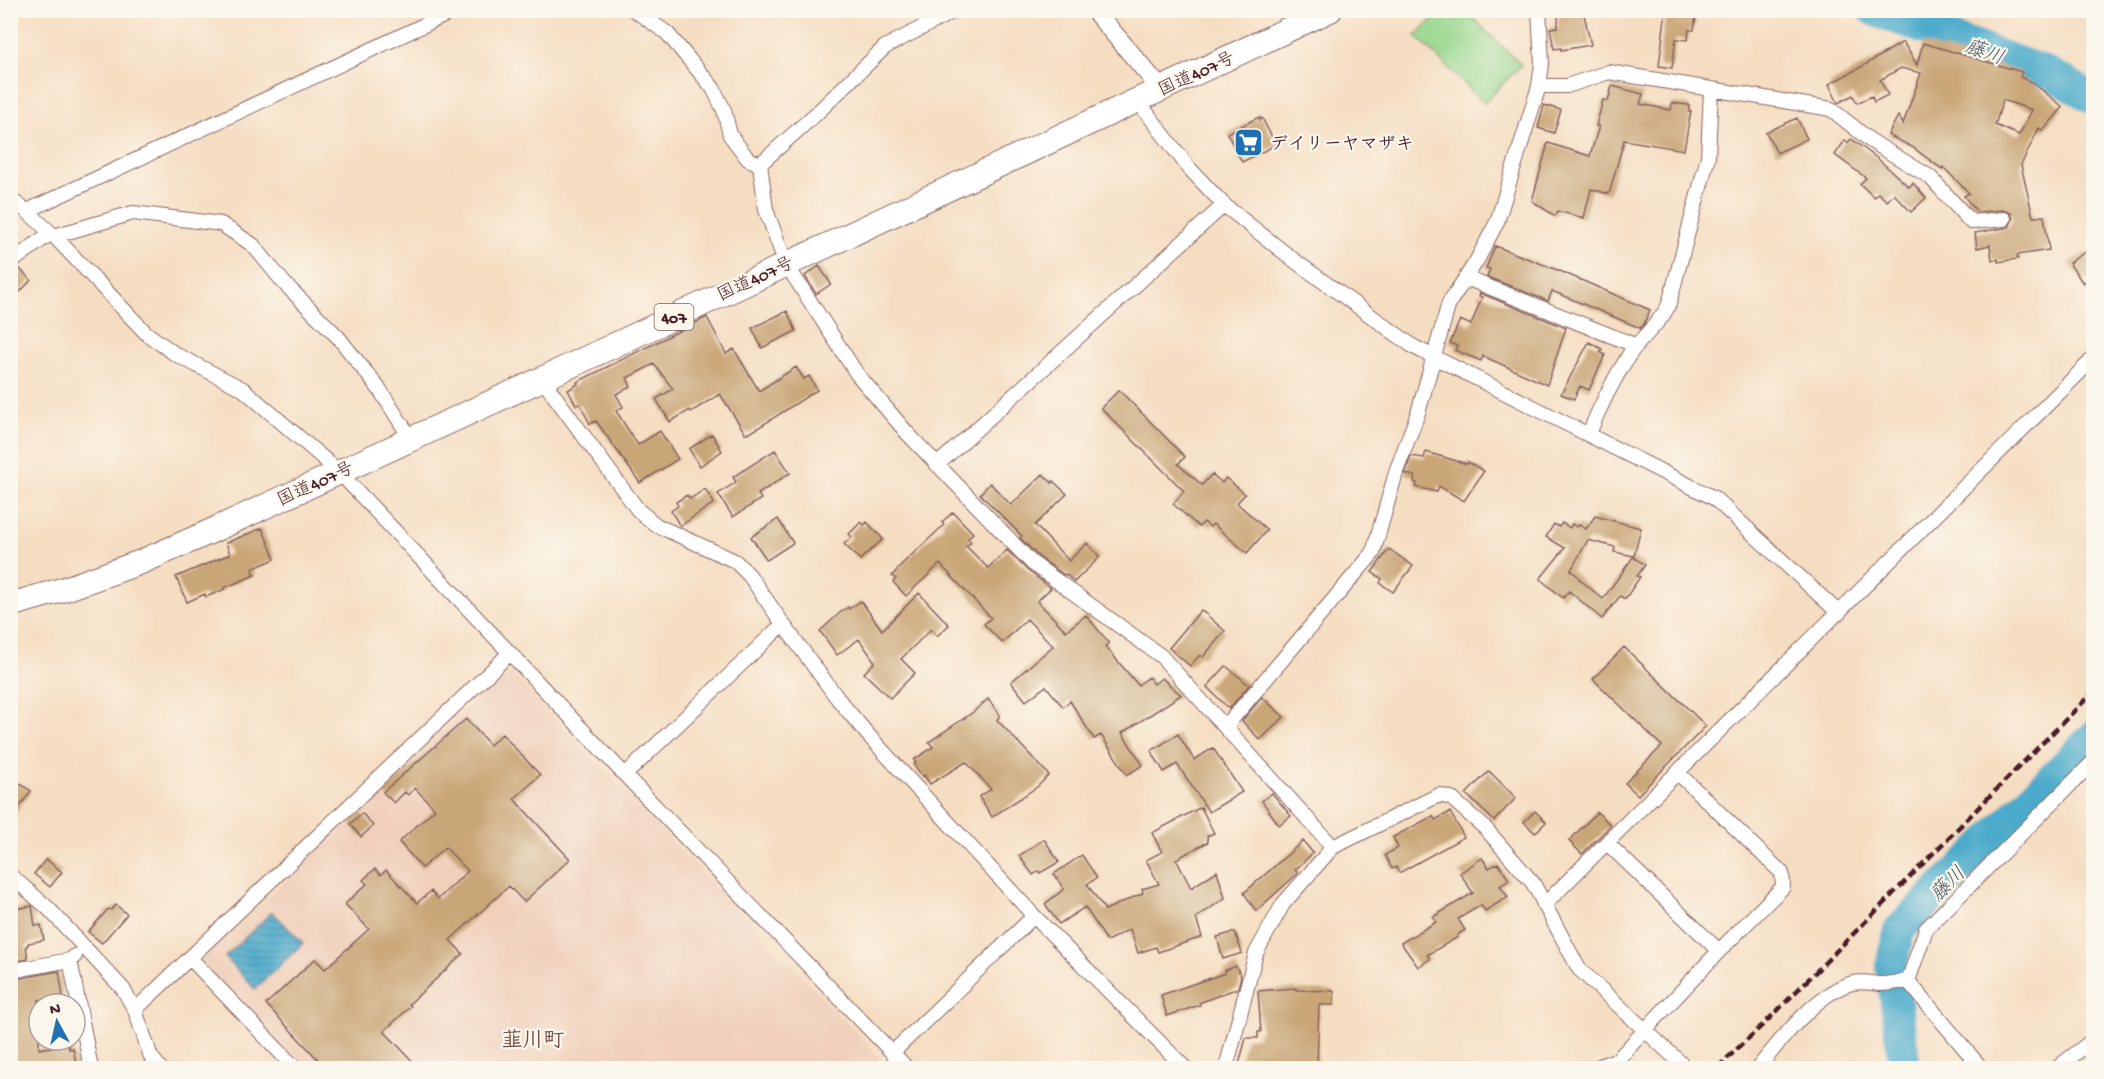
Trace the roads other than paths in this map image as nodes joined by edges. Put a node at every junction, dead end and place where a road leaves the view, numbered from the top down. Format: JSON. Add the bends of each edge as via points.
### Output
{"nodes":[{"id":1,"x":456,"y":10,"type":"edge"},
{"id":2,"x":634,"y":10,"type":"edge"},
{"id":3,"x":956,"y":10,"type":"edge"},
{"id":4,"x":1094,"y":10,"type":"edge"},
{"id":5,"x":1330,"y":10,"type":"edge"},
{"id":6,"x":1539,"y":10,"type":"edge"},
{"id":7,"x":1539,"y":86,"type":"junction"},
{"id":8,"x":1161,"y":89,"type":"junction"},
{"id":9,"x":1711,"y":89,"type":"junction"},
{"id":10,"x":1137,"y":100,"type":"junction"},
{"id":11,"x":760,"y":164,"type":"junction"},
{"id":12,"x":10,"y":199,"type":"edge"},
{"id":13,"x":1224,"y":205,"type":"junction"},
{"id":14,"x":27,"y":211,"type":"junction"},
{"id":15,"x":2004,"y":219,"type":"dead end"},
{"id":16,"x":53,"y":235,"type":"junction"},
{"id":17,"x":10,"y":263,"type":"edge"},
{"id":18,"x":786,"y":264,"type":"junction"},
{"id":19,"x":1466,"y":278,"type":"junction"},
{"id":20,"x":1636,"y":346,"type":"junction"},
{"id":21,"x":1436,"y":357,"type":"junction"},
{"id":22,"x":2094,"y":358,"type":"edge"},
{"id":23,"x":542,"y":379,"type":"junction"},
{"id":24,"x":1589,"y":434,"type":"junction"},
{"id":25,"x":411,"y":439,"type":"junction"},
{"id":26,"x":937,"y":465,"type":"junction"},
{"id":27,"x":339,"y":472,"type":"junction"},
{"id":28,"x":10,"y":605,"type":"edge"},
{"id":29,"x":1839,"y":613,"type":"junction"},
{"id":30,"x":783,"y":624,"type":"junction"},
{"id":31,"x":510,"y":653,"type":"junction"},
{"id":32,"x":1226,"y":726,"type":"junction"},
{"id":33,"x":2094,"y":761,"type":"edge"},
{"id":34,"x":1678,"y":772,"type":"junction"},
{"id":35,"x":625,"y":776,"type":"junction"},
{"id":36,"x":1607,"y":843,"type":"junction"},
{"id":37,"x":1333,"y":847,"type":"junction"},
{"id":38,"x":10,"y":875,"type":"edge"},
{"id":39,"x":1544,"y":905,"type":"junction"},
{"id":40,"x":1034,"y":916,"type":"junction"},
{"id":41,"x":85,"y":949,"type":"junction"},
{"id":42,"x":1719,"y":951,"type":"junction"},
{"id":43,"x":191,"y":959,"type":"junction"},
{"id":44,"x":70,"y":960,"type":"junction"},
{"id":45,"x":10,"y":971,"type":"edge"},
{"id":46,"x":1908,"y":981,"type":"junction"},
{"id":47,"x":135,"y":1010,"type":"junction"},
{"id":48,"x":1645,"y":1030,"type":"junction"},
{"id":49,"x":2094,"y":1039,"type":"edge"},
{"id":50,"x":892,"y":1053,"type":"junction"},
{"id":51,"x":91,"y":1068,"type":"edge"},
{"id":52,"x":160,"y":1068,"type":"edge"},
{"id":53,"x":295,"y":1068,"type":"edge"},
{"id":54,"x":907,"y":1068,"type":"edge"},
{"id":55,"x":1185,"y":1068,"type":"edge"},
{"id":56,"x":1226,"y":1068,"type":"edge"},
{"id":57,"x":1595,"y":1068,"type":"edge"},
{"id":58,"x":1686,"y":1068,"type":"edge"},
{"id":59,"x":1758,"y":1068,"type":"edge"},
{"id":60,"x":1981,"y":1068,"type":"edge"},
{"id":61,"x":2056,"y":1068,"type":"edge"}],
"edges":[{"from":1,"to":14,"type":"street"},
{"from":2,"to":11,"type":"street","via":[[667,33],[712,88],[724,110],[730,135],[748,159]]},
{"from":3,"to":11,"type":"street","via":[[885,48]]},
{"from":4,"to":8,"type":"street"},
{"from":5,"to":8,"type":"highway","name":"国道407号","number":"407"},
{"from":6,"to":7,"type":"street"},
{"from":7,"to":9,"type":"street","via":[[1567,86],[1609,72]]},
{"from":7,"to":19,"type":"street","via":[[1497,222]]},
{"from":8,"to":10,"type":"highway","name":"国道407号","number":"407"},
{"from":9,"to":15,"type":"street","via":[[1832,109],[1871,141],[1930,177],[1971,222]]},
{"from":9,"to":20,"type":"street","via":[[1708,157],[1677,282],[1665,313]]},
{"from":10,"to":13,"type":"street","via":[[1189,168]]},
{"from":10,"to":18,"type":"highway","name":"国道407号","number":"407"},
{"from":11,"to":18,"type":"street","via":[[766,210]]},
{"from":12,"to":14,"type":"street"},
{"from":13,"to":21,"type":"street","via":[[1304,268],[1414,346]]},
{"from":13,"to":26,"type":"street"},
{"from":14,"to":16,"type":"street"},
{"from":16,"to":17,"type":"street"},
{"from":16,"to":25,"type":"street","via":[[133,213],[228,227],[253,245],[338,337],[380,390]]},
{"from":16,"to":27,"type":"street","via":[[146,333],[175,354],[243,389]]},
{"from":18,"to":23,"type":"highway","name":"国道407号","number":"407"},
{"from":18,"to":26,"type":"street","via":[[857,374]]},
{"from":19,"to":20,"type":"street"},
{"from":19,"to":21,"type":"street","via":[[1449,303]]},
{"from":20,"to":24,"type":"street"},
{"from":21,"to":24,"type":"street"},
{"from":21,"to":32,"type":"street","via":[[1373,553]]},
{"from":22,"to":29,"type":"street"},
{"from":23,"to":25,"type":"highway","name":"国道407号","number":"407"},
{"from":23,"to":30,"type":"street","via":[[638,510],[656,525],[735,561]]},
{"from":24,"to":29,"type":"street","via":[[1714,498]]},
{"from":25,"to":27,"type":"highway","name":"国道407号","number":"407"},
{"from":26,"to":32,"type":"street","via":[[1032,563],[1161,656]]},
{"from":27,"to":28,"type":"highway","name":"国道407号","number":"407","via":[[141,561]]},
{"from":27,"to":31,"type":"street"},
{"from":29,"to":34,"type":"street"},
{"from":30,"to":35,"type":"street"},
{"from":30,"to":40,"type":"street","via":[[844,706]]},
{"from":31,"to":35,"type":"street"},
{"from":31,"to":43,"type":"street"},
{"from":32,"to":37,"type":"street"},
{"from":33,"to":46,"type":"street","via":[[1926,929]]},
{"from":34,"to":36,"type":"street"},
{"from":34,"to":42,"type":"street","via":[[1782,873],[1783,887]]},
{"from":35,"to":50,"type":"street"},
{"from":36,"to":39,"type":"street"},
{"from":36,"to":42,"type":"street"},
{"from":37,"to":39,"type":"street","via":[[1439,795],[1451,798],[1485,828],[1533,883]]},
{"from":37,"to":56,"type":"street","via":[[1283,903],[1256,952]]},
{"from":38,"to":41,"type":"street","via":[[48,908]]},
{"from":39,"to":48,"type":"street","via":[[1579,969]]},
{"from":40,"to":50,"type":"street"},
{"from":40,"to":55,"type":"street"},
{"from":41,"to":44,"type":"street"},
{"from":41,"to":47,"type":"street","via":[[123,989]]},
{"from":42,"to":48,"type":"street"},
{"from":43,"to":47,"type":"street"},
{"from":43,"to":53,"type":"street"},
{"from":44,"to":45,"type":"street"},
{"from":44,"to":51,"type":"street"},
{"from":46,"to":59,"type":"street","via":[[1860,982],[1840,987],[1783,1036]]},
{"from":46,"to":60,"type":"street"},
{"from":47,"to":52,"type":"street","via":[[151,1057]]},
{"from":48,"to":57,"type":"street","via":[[1618,1059]]},
{"from":48,"to":58,"type":"street"},
{"from":49,"to":61,"type":"street"},
{"from":50,"to":54,"type":"street"}]}
